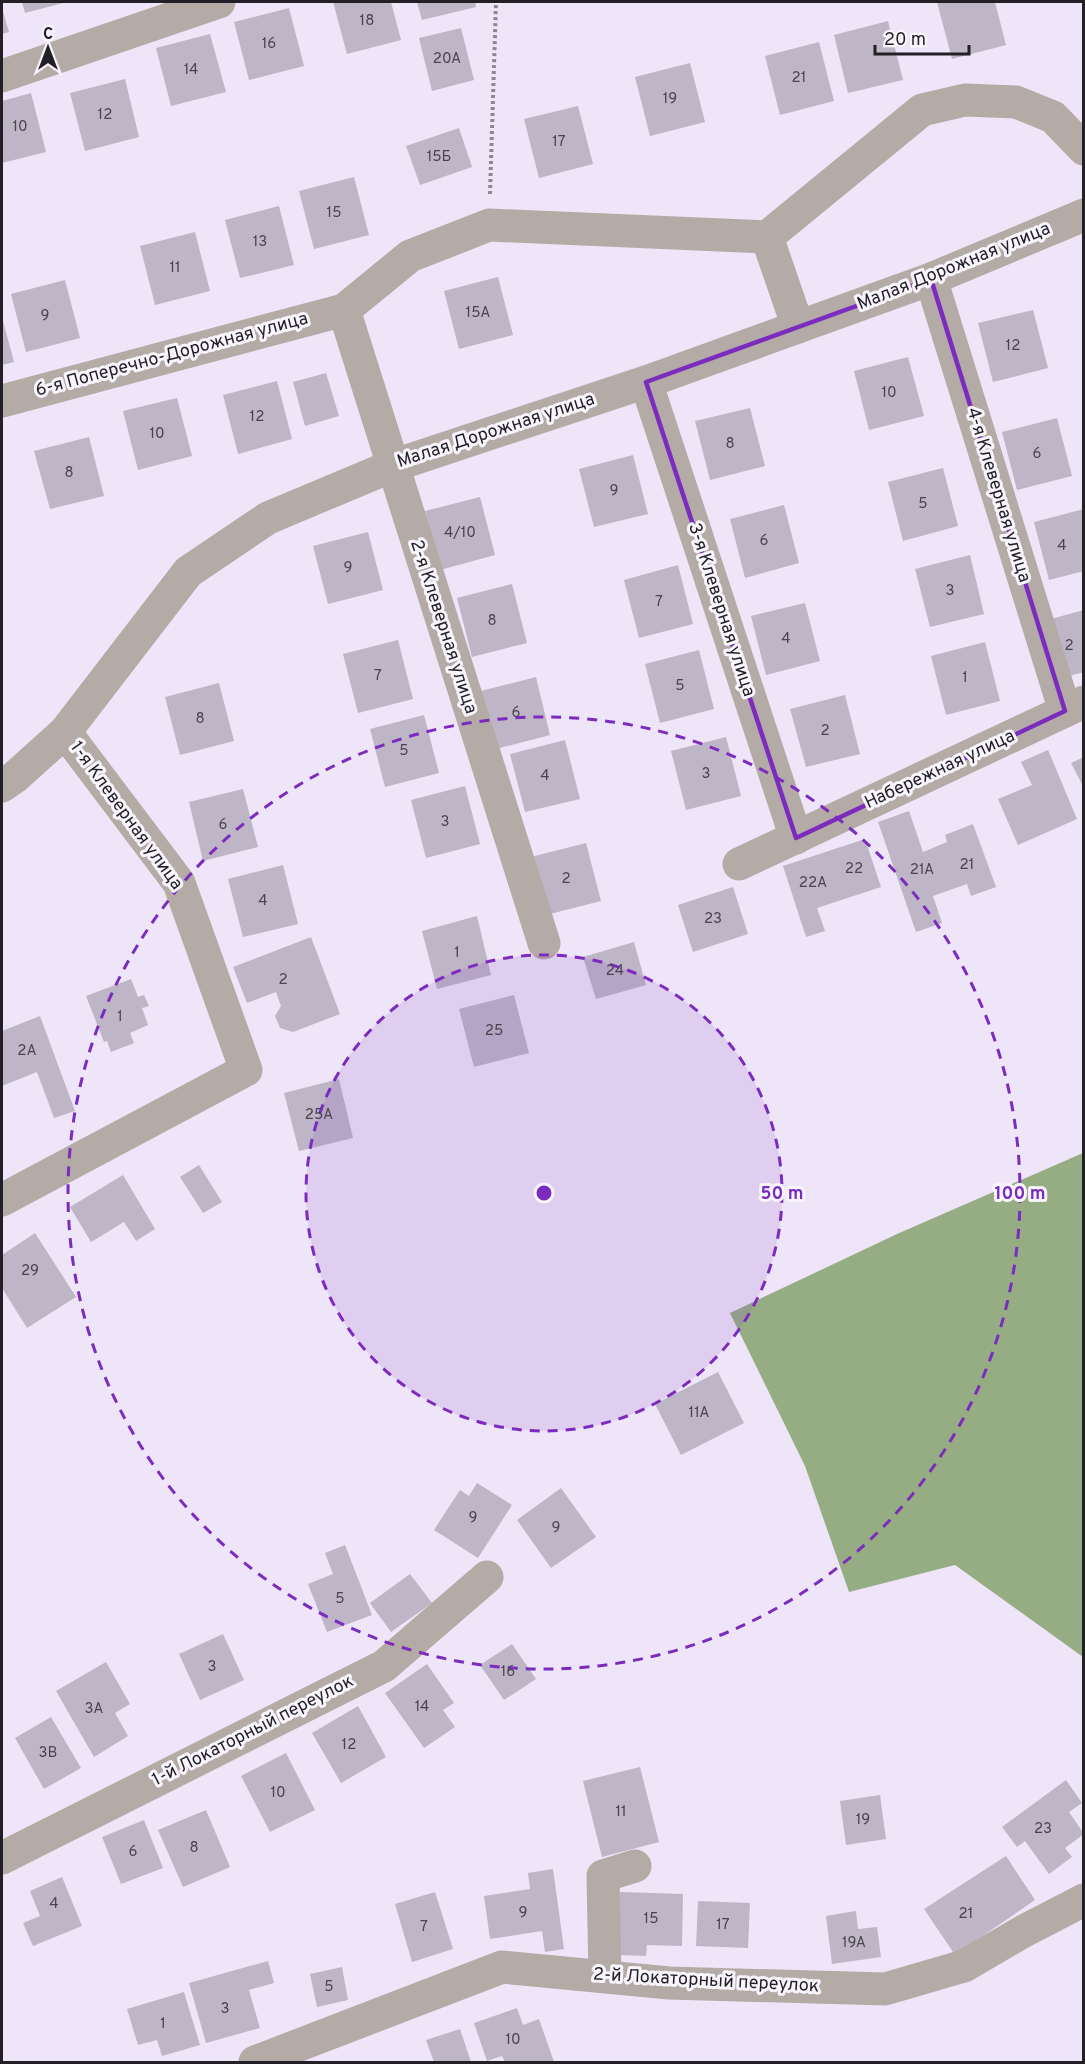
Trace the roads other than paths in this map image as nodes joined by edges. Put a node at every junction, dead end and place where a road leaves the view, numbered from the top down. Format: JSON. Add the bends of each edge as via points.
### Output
{"nodes":[{"id":1,"x":219,"y":2,"type":"edge"},
{"id":2,"x":2,"y":76,"type":"edge"},
{"id":3,"x":1083,"y":149,"type":"edge"},
{"id":4,"x":1083,"y":215,"type":"edge"},
{"id":5,"x":766,"y":237,"type":"junction"},
{"id":6,"x":931,"y":279,"type":"junction"},
{"id":7,"x":344,"y":310,"type":"junction"},
{"id":8,"x":798,"y":327,"type":"junction"},
{"id":9,"x":646,"y":382,"type":"junction"},
{"id":10,"x":2,"y":401,"type":"edge"},
{"id":11,"x":392,"y":466,"type":"junction"},
{"id":12,"x":1074,"y":707,"type":"edge"},
{"id":13,"x":65,"y":732,"type":"junction"},
{"id":14,"x":2,"y":786,"type":"edge"},
{"id":15,"x":796,"y":838,"type":"junction"},
{"id":16,"x":738,"y":864,"type":"dead end"},
{"id":17,"x":544,"y":943,"type":"dead end"},
{"id":18,"x":2,"y":1200,"type":"edge"},
{"id":19,"x":487,"y":1578,"type":"dead end"},
{"id":20,"x":2,"y":1858,"type":"edge"},
{"id":21,"x":635,"y":1866,"type":"dead end"},
{"id":22,"x":1083,"y":1900,"type":"edge"},
{"id":23,"x":605,"y":1976,"type":"junction"},
{"id":24,"x":255,"y":2062,"type":"edge"}],
"edges":[{"from":1,"to":2,"type":"street"},
{"from":3,"to":5,"type":"street","via":[[1053,117],[1016,102],[965,100],[922,110]]},
{"from":4,"to":6,"type":"street","name":"Малая Дорожная улица"},
{"from":5,"to":7,"type":"street","via":[[489,225],[410,256]]},
{"from":5,"to":8,"type":"street"},
{"from":6,"to":8,"type":"street","name":"Малая Дорожная улица"},
{"from":6,"to":12,"type":"street","name":"4-я Клеверная улица"},
{"from":7,"to":10,"type":"street","name":"6-я Поперечно-Дорожная улица"},
{"from":7,"to":11,"type":"street","name":"2-я Клеверная улица"},
{"from":8,"to":9,"type":"street","name":"Малая Дорожная улица"},
{"from":9,"to":11,"type":"street","name":"Малая Дорожная улица"},
{"from":9,"to":15,"type":"street","name":"3-я Клеверная улица"},
{"from":11,"to":13,"type":"street","name":"Малая Дорожная улица","via":[[268,518],[188,572]]},
{"from":11,"to":17,"type":"street","name":"2-я Клеверная улица"},
{"from":12,"to":15,"type":"street","name":"Набережная улица"},
{"from":13,"to":14,"type":"street","name":"Малая Дорожная улица"},
{"from":13,"to":18,"type":"street","name":"1-я Клеверная улица","via":[[179,883],[246,1070]]},
{"from":15,"to":16,"type":"street","name":"Набережная улица"},
{"from":19,"to":20,"type":"street","name":"1-й Локаторный переулок","via":[[384,1666]]},
{"from":21,"to":23,"type":"street","via":[[603,1876]]},
{"from":22,"to":23,"type":"street","name":"2-й Локаторный переулок","via":[[964,1966],[885,1989],[669,1983]]},
{"from":23,"to":24,"type":"street","name":"2-й Локаторный переулок","via":[[502,1967]]}]}
